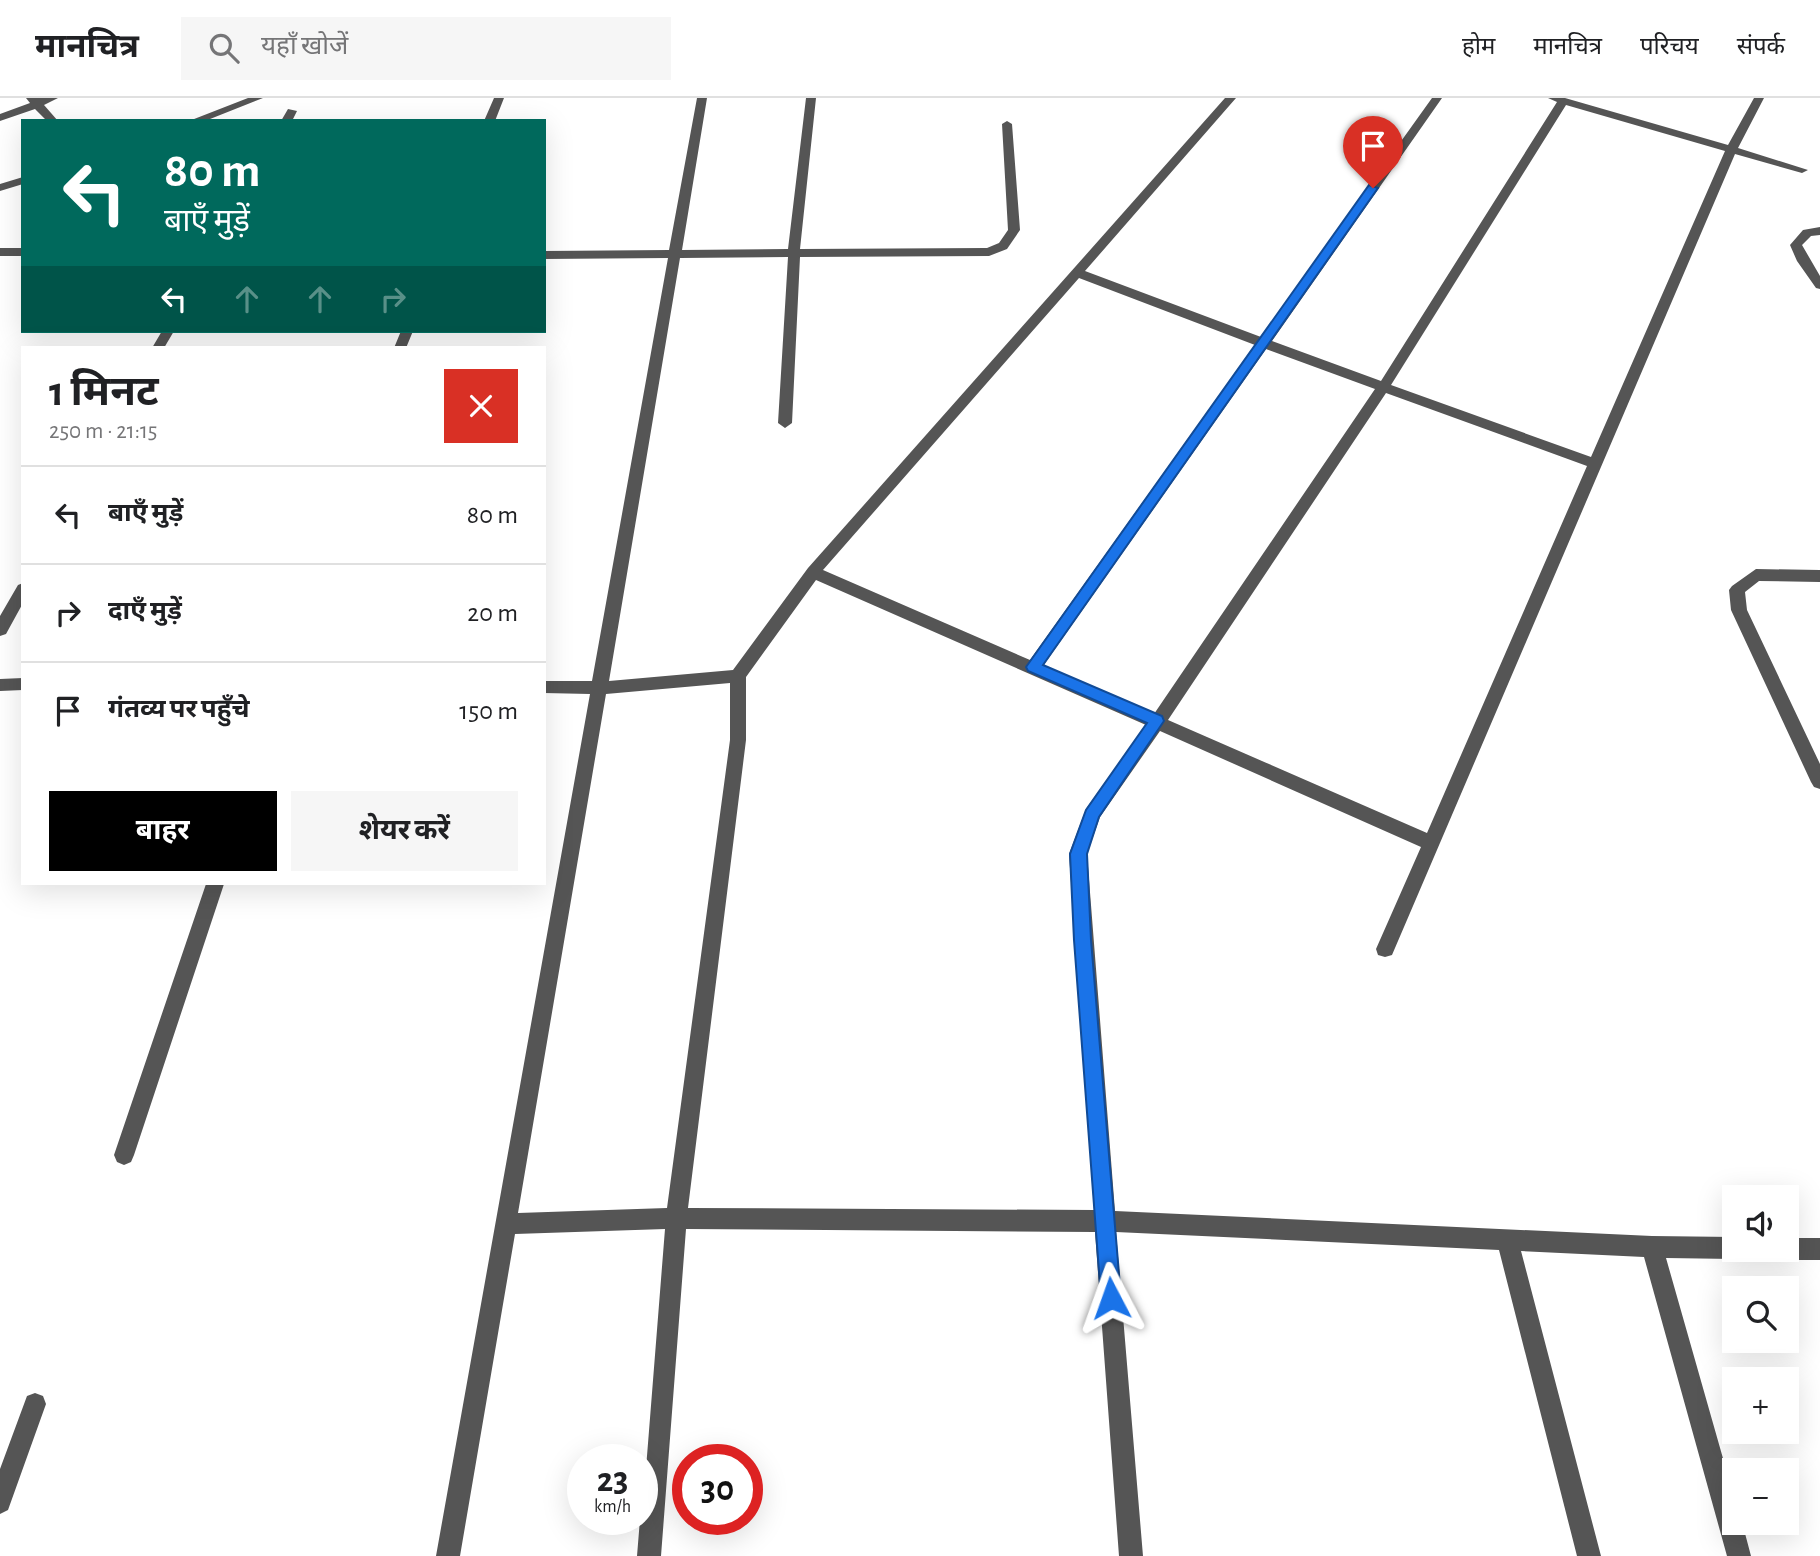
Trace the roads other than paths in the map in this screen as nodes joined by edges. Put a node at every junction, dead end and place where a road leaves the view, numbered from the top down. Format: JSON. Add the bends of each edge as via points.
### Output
{"nodes":[{"id":1,"x":53,"y":98,"type":"edge"},
{"id":2,"x":258,"y":98,"type":"edge"},
{"id":3,"x":499,"y":98,"type":"edge"},
{"id":4,"x":702,"y":98,"type":"edge"},
{"id":5,"x":811,"y":98,"type":"edge"},
{"id":6,"x":1231,"y":98,"type":"edge"},
{"id":7,"x":1437,"y":98,"type":"edge"},
{"id":8,"x":1759,"y":98,"type":"edge"},
{"id":9,"x":1558,"y":100,"type":"edge"},
{"id":10,"x":34,"y":101,"type":"edge"},
{"id":11,"x":0,"y":118,"type":"edge"},
{"id":12,"x":51,"y":119,"type":"edge"},
{"id":13,"x":200,"y":119,"type":"edge"},
{"id":14,"x":490,"y":119,"type":"edge"},
{"id":15,"x":1007,"y":124,"type":"dead end"},
{"id":16,"x":1732,"y":149,"type":"junction"},
{"id":17,"x":1802,"y":170,"type":"dead end"},
{"id":18,"x":21,"y":181,"type":"edge"},
{"id":19,"x":0,"y":188,"type":"edge"},
{"id":20,"x":1820,"y":231,"type":"edge"},
{"id":21,"x":0,"y":252,"type":"edge"},
{"id":22,"x":21,"y":252,"type":"edge"},
{"id":23,"x":794,"y":253,"type":"junction"},
{"id":24,"x":546,"y":255,"type":"edge"},
{"id":25,"x":675,"y":256,"type":"junction"},
{"id":26,"x":1075,"y":272,"type":"junction"},
{"id":27,"x":1820,"y":285,"type":"edge"},
{"id":28,"x":1262,"y":344,"type":"junction"},
{"id":29,"x":1384,"y":386,"type":"junction"},
{"id":30,"x":785,"y":423,"type":"dead end"},
{"id":31,"x":1595,"y":464,"type":"junction"},
{"id":32,"x":813,"y":572,"type":"junction"},
{"id":33,"x":1820,"y":576,"type":"edge"},
{"id":34,"x":21,"y":592,"type":"edge"},
{"id":35,"x":0,"y":629,"type":"edge"},
{"id":36,"x":1034,"y":667,"type":"junction"},
{"id":37,"x":738,"y":676,"type":"junction"},
{"id":38,"x":0,"y":684,"type":"edge"},
{"id":39,"x":21,"y":684,"type":"edge"},
{"id":40,"x":546,"y":687,"type":"edge"},
{"id":41,"x":600,"y":688,"type":"junction"},
{"id":42,"x":1157,"y":721,"type":"junction"},
{"id":43,"x":1820,"y":782,"type":"edge"},
{"id":44,"x":1431,"y":843,"type":"junction"},
{"id":45,"x":215,"y":885,"type":"edge"},
{"id":46,"x":1385,"y":949,"type":"dead end"},
{"id":47,"x":124,"y":1155,"type":"dead end"},
{"id":48,"x":676,"y":1218,"type":"junction"},
{"id":49,"x":1105,"y":1221,"type":"junction"},
{"id":50,"x":507,"y":1224,"type":"junction"},
{"id":51,"x":1507,"y":1238,"type":"junction"},
{"id":52,"x":1652,"y":1247,"type":"junction"},
{"id":53,"x":1722,"y":1248,"type":"edge"},
{"id":54,"x":1799,"y":1249,"type":"edge"},
{"id":55,"x":1820,"y":1249,"type":"edge"},
{"id":56,"x":35,"y":1404,"type":"dead end"},
{"id":57,"x":0,"y":1502,"type":"edge"},
{"id":58,"x":448,"y":1556,"type":"edge"},
{"id":59,"x":649,"y":1556,"type":"edge"},
{"id":60,"x":1130,"y":1556,"type":"edge"},
{"id":61,"x":1589,"y":1556,"type":"edge"},
{"id":62,"x":1739,"y":1556,"type":"edge"}],
"edges":[{"from":1,"to":10,"type":"street"},
{"from":2,"to":13,"type":"street"},
{"from":3,"to":14,"type":"street"},
{"from":4,"to":25,"type":"street"},
{"from":5,"to":23,"type":"street"},
{"from":6,"to":26,"type":"street"},
{"from":7,"to":28,"type":"street"},
{"from":8,"to":16,"type":"street"},
{"from":9,"to":16,"type":"street"},
{"from":9,"to":29,"type":"street"},
{"from":10,"to":11,"type":"street"},
{"from":10,"to":12,"type":"street"},
{"from":15,"to":23,"type":"street","via":[[1014,230],[1003,246],[989,252]]},
{"from":16,"to":17,"type":"street"},
{"from":16,"to":31,"type":"street"},
{"from":18,"to":19,"type":"street"},
{"from":20,"to":27,"type":"street","via":[[1807,233],[1796,245]]},
{"from":21,"to":22,"type":"street"},
{"from":23,"to":25,"type":"street"},
{"from":23,"to":30,"type":"street"},
{"from":24,"to":25,"type":"street"},
{"from":25,"to":41,"type":"street"},
{"from":26,"to":28,"type":"street"},
{"from":26,"to":32,"type":"street"},
{"from":28,"to":29,"type":"street"},
{"from":28,"to":36,"type":"street"},
{"from":29,"to":31,"type":"street"},
{"from":29,"to":42,"type":"street"},
{"from":31,"to":44,"type":"street"},
{"from":32,"to":36,"type":"street"},
{"from":32,"to":37,"type":"street"},
{"from":33,"to":43,"type":"street","via":[[1756,575],[1737,590],[1739,610]]},
{"from":34,"to":35,"type":"street"},
{"from":36,"to":42,"type":"street"},
{"from":37,"to":41,"type":"street"},
{"from":37,"to":48,"type":"street","via":[[738,740]]},
{"from":38,"to":39,"type":"street"},
{"from":40,"to":41,"type":"street"},
{"from":41,"to":50,"type":"street"},
{"from":42,"to":44,"type":"street"},
{"from":42,"to":49,"type":"street","via":[[1092,814],[1079,854]]},
{"from":44,"to":46,"type":"street"},
{"from":45,"to":47,"type":"street"},
{"from":48,"to":49,"type":"street"},
{"from":48,"to":50,"type":"street"},
{"from":48,"to":59,"type":"street"},
{"from":49,"to":51,"type":"street"},
{"from":49,"to":60,"type":"street"},
{"from":50,"to":58,"type":"street"},
{"from":51,"to":52,"type":"street"},
{"from":51,"to":61,"type":"street"},
{"from":52,"to":53,"type":"street"},
{"from":52,"to":62,"type":"street"},
{"from":54,"to":55,"type":"street"},
{"from":56,"to":57,"type":"street"}]}
